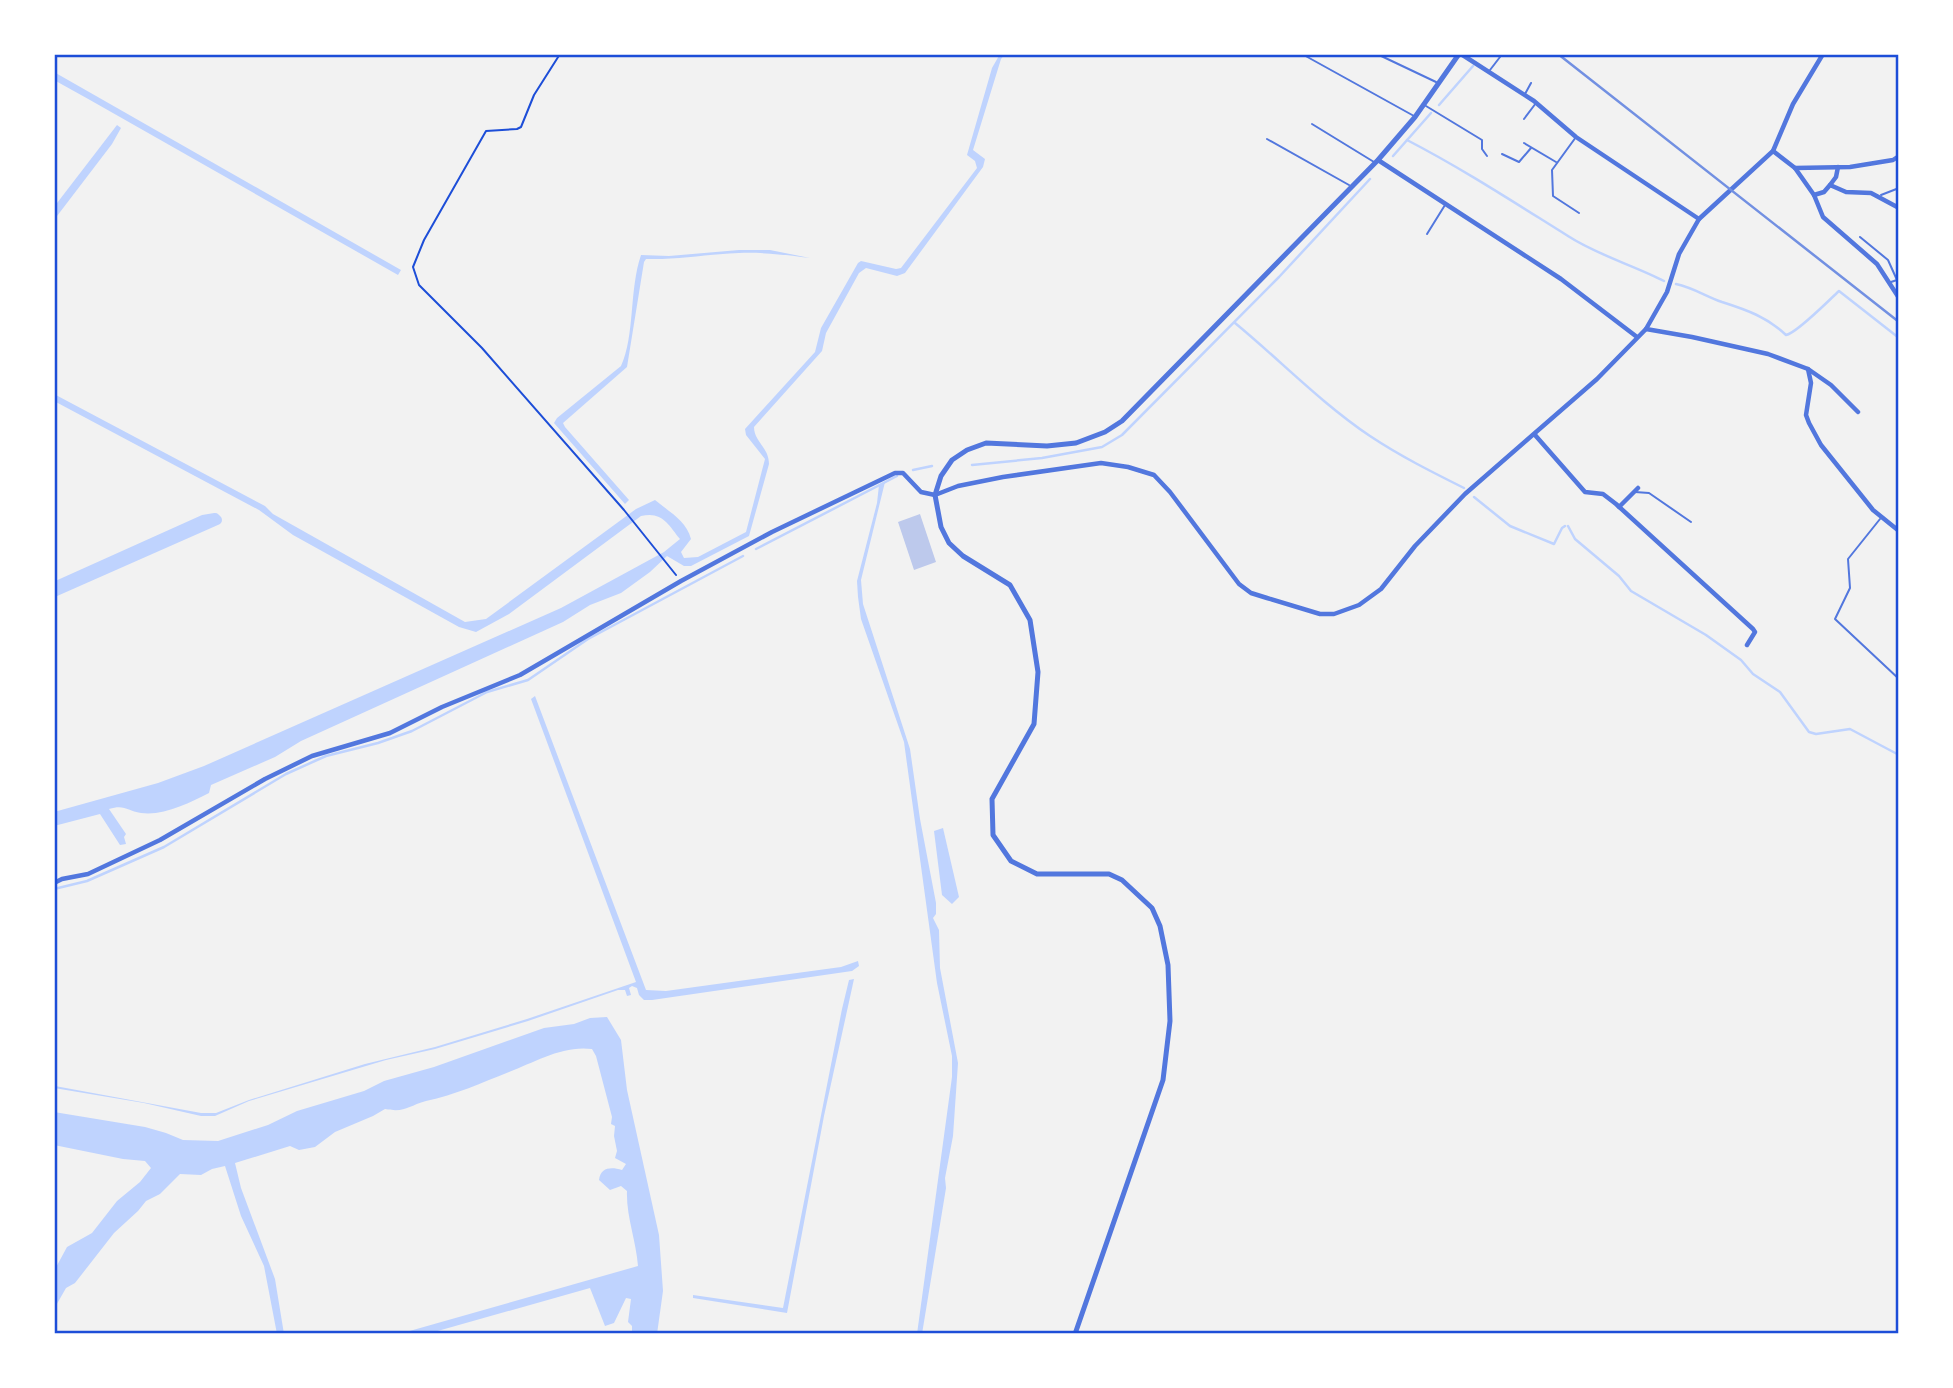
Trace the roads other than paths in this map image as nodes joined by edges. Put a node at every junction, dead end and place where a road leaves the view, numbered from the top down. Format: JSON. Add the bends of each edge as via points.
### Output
{"nodes":[{"id":1,"x":1302,"y":54,"type":"edge"},
{"id":2,"x":1377,"y":54,"type":"edge"},
{"id":3,"x":1460,"y":54,"type":"edge"},
{"id":4,"x":1823,"y":54,"type":"edge"},
{"id":5,"x":1500,"y":57,"type":"dead end"},
{"id":6,"x":1489,"y":72,"type":"junction"},
{"id":7,"x":1440,"y":83,"type":"junction"},
{"id":8,"x":1531,"y":83,"type":"dead end"},
{"id":9,"x":1524,"y":95,"type":"junction"},
{"id":10,"x":1536,"y":103,"type":"junction"},
{"id":11,"x":1424,"y":105,"type":"junction"},
{"id":12,"x":1415,"y":117,"type":"junction"},
{"id":13,"x":1524,"y":119,"type":"dead end"},
{"id":14,"x":1312,"y":124,"type":"dead end"},
{"id":15,"x":1576,"y":137,"type":"junction"},
{"id":16,"x":1268,"y":139,"type":"dead end"},
{"id":17,"x":1524,"y":143,"type":"dead end"},
{"id":18,"x":1532,"y":147,"type":"junction"},
{"id":19,"x":1773,"y":151,"type":"junction"},
{"id":20,"x":1502,"y":154,"type":"dead end"},
{"id":21,"x":1486,"y":156,"type":"dead end"},
{"id":22,"x":1899,"y":156,"type":"edge"},
{"id":23,"x":1376,"y":161,"type":"junction"},
{"id":24,"x":1557,"y":162,"type":"junction"},
{"id":25,"x":1838,"y":167,"type":"junction"},
{"id":26,"x":1795,"y":168,"type":"junction"},
{"id":27,"x":1830,"y":185,"type":"junction"},
{"id":28,"x":1351,"y":187,"type":"junction"},
{"id":29,"x":1899,"y":188,"type":"edge"},
{"id":30,"x":1814,"y":195,"type":"junction"},
{"id":31,"x":1878,"y":197,"type":"junction"},
{"id":32,"x":1446,"y":204,"type":"junction"},
{"id":33,"x":1899,"y":208,"type":"edge"},
{"id":34,"x":1579,"y":213,"type":"dead end"},
{"id":35,"x":1699,"y":219,"type":"junction"},
{"id":36,"x":1427,"y":233,"type":"dead end"},
{"id":37,"x":1860,"y":237,"type":"dead end"},
{"id":38,"x":1888,"y":284,"type":"junction"},
{"id":39,"x":1899,"y":298,"type":"edge"},
{"id":40,"x":1646,"y":329,"type":"junction"},
{"id":41,"x":1637,"y":337,"type":"junction"},
{"id":42,"x":1808,"y":369,"type":"junction"},
{"id":43,"x":1858,"y":412,"type":"dead end"},
{"id":44,"x":1535,"y":435,"type":"junction"},
{"id":45,"x":1636,"y":490,"type":"joint"},
{"id":46,"x":935,"y":495,"type":"junction"},
{"id":47,"x":1619,"y":508,"type":"junction"},
{"id":48,"x":1881,"y":518,"type":"junction"},
{"id":49,"x":1691,"y":522,"type":"dead end"},
{"id":50,"x":1899,"y":531,"type":"edge"},
{"id":51,"x":1748,"y":645,"type":"dead end"},
{"id":52,"x":1899,"y":679,"type":"edge"},
{"id":53,"x":54,"y":883,"type":"edge"},
{"id":54,"x":1075,"y":1334,"type":"edge"}],
"edges":[{"from":1,"to":12,"type":"lane"},
{"from":2,"to":7,"type":"lane"},
{"from":3,"to":6,"type":"street"},
{"from":3,"to":7,"type":"street"},
{"from":4,"to":19,"type":"street","via":[[1793,104]]},
{"from":5,"to":6,"type":"lane"},
{"from":6,"to":9,"type":"street"},
{"from":7,"to":11,"type":"street"},
{"from":8,"to":9,"type":"lane"},
{"from":9,"to":10,"type":"street"},
{"from":10,"to":13,"type":"lane"},
{"from":10,"to":15,"type":"street"},
{"from":11,"to":12,"type":"street"},
{"from":11,"to":21,"type":"lane","via":[[1482,140]]},
{"from":12,"to":23,"type":"street"},
{"from":14,"to":23,"type":"lane"},
{"from":15,"to":24,"type":"lane"},
{"from":15,"to":35,"type":"street"},
{"from":16,"to":28,"type":"lane"},
{"from":17,"to":18,"type":"lane"},
{"from":18,"to":20,"type":"lane","via":[[1519,162]]},
{"from":18,"to":24,"type":"lane"},
{"from":19,"to":26,"type":"street"},
{"from":19,"to":35,"type":"street"},
{"from":22,"to":25,"type":"street"},
{"from":23,"to":28,"type":"street"},
{"from":23,"to":32,"type":"street"},
{"from":24,"to":34,"type":"lane","via":[[1552,170],[1553,196]]},
{"from":25,"to":26,"type":"street"},
{"from":25,"to":27,"type":"street"},
{"from":26,"to":30,"type":"street"},
{"from":27,"to":30,"type":"street"},
{"from":27,"to":31,"type":"street"},
{"from":28,"to":46,"type":"street","via":[[1122,421],[1076,443],[986,443],[967,450],[952,460]]},
{"from":29,"to":31,"type":"lane"},
{"from":30,"to":38,"type":"street","via":[[1823,217],[1877,264]]},
{"from":31,"to":33,"type":"street"},
{"from":32,"to":36,"type":"lane"},
{"from":32,"to":41,"type":"street","via":[[1562,279]]},
{"from":35,"to":40,"type":"street"},
{"from":37,"to":38,"type":"lane","via":[[1888,260],[1898,280]]},
{"from":38,"to":39,"type":"street"},
{"from":40,"to":41,"type":"street"},
{"from":40,"to":42,"type":"street","via":[[1768,354]]},
{"from":41,"to":44,"type":"street"},
{"from":42,"to":43,"type":"street"},
{"from":42,"to":48,"type":"street","via":[[1809,423],[1824,449]]},
{"from":44,"to":46,"type":"street","via":[[1465,494],[1381,589],[1338,615],[1251,593],[1239,584],[1154,475],[1128,467],[1101,463],[1003,477]]},
{"from":44,"to":47,"type":"street","via":[[1585,492],[1603,494]]},
{"from":45,"to":47,"type":"street"},
{"from":45,"to":49,"type":"lane","via":[[1649,493]]},
{"from":46,"to":53,"type":"street","via":[[921,492],[903,473],[895,473],[681,581],[520,675],[390,733],[312,756],[160,841],[88,874]]},
{"from":46,"to":54,"type":"street","via":[[949,543],[1010,585],[1030,620],[1038,672],[1034,724],[992,799],[993,835],[1011,861],[1037,874],[1109,874],[1122,880],[1152,908],[1168,965],[1170,1021],[1163,1080]]},
{"from":47,"to":51,"type":"street","via":[[1753,628]]},
{"from":48,"to":50,"type":"street"},
{"from":48,"to":52,"type":"lane","via":[[1848,559],[1850,588],[1835,618]]}]}
